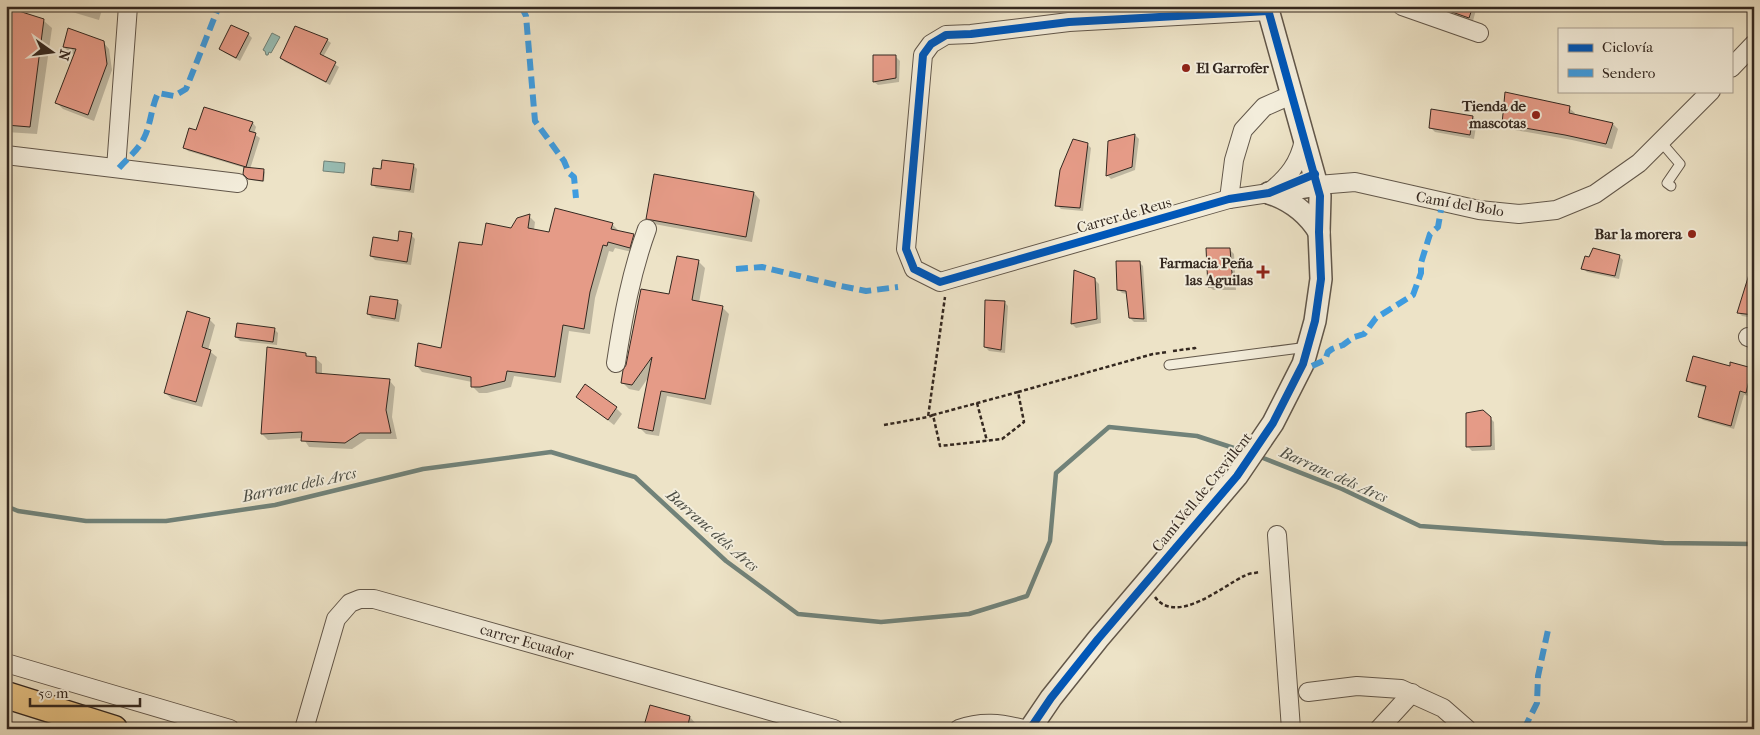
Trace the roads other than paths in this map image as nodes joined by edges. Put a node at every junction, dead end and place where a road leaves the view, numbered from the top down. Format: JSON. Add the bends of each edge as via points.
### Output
{"nodes":[{"id":1,"x":128,"y":6,"type":"edge"},
{"id":2,"x":1402,"y":6,"type":"edge"},
{"id":3,"x":1268,"y":9,"type":"edge"},
{"id":4,"x":1478,"y":33,"type":"dead end"},
{"id":5,"x":1754,"y":44,"type":"edge"},
{"id":6,"x":1732,"y":67,"type":"edge"},
{"id":7,"x":1710,"y":92,"type":"edge"},
{"id":8,"x":1291,"y":95,"type":"junction"},
{"id":9,"x":1304,"y":140,"type":"junction"},
{"id":10,"x":1661,"y":142,"type":"junction"},
{"id":11,"x":6,"y":155,"type":"edge"},
{"id":12,"x":116,"y":168,"type":"junction"},
{"id":13,"x":1316,"y":179,"type":"junction"},
{"id":14,"x":238,"y":183,"type":"dead end"},
{"id":15,"x":1671,"y":186,"type":"dead end"},
{"id":16,"x":1269,"y":193,"type":"junction"},
{"id":17,"x":1229,"y":199,"type":"junction"},
{"id":18,"x":647,"y":229,"type":"dead end"},
{"id":19,"x":1319,"y":232,"type":"junction"},
{"id":20,"x":1308,"y":347,"type":"junction"},
{"id":21,"x":616,"y":362,"type":"dead end"},
{"id":22,"x":1169,"y":365,"type":"dead end"},
{"id":23,"x":1277,"y":534,"type":"dead end"},
{"id":24,"x":6,"y":664,"type":"edge"},
{"id":25,"x":1308,"y":692,"type":"dead end"},
{"id":26,"x":1412,"y":694,"type":"junction"},
{"id":27,"x":6,"y":695,"type":"edge"},
{"id":28,"x":114,"y":729,"type":"edge"},
{"id":29,"x":230,"y":729,"type":"edge"},
{"id":30,"x":304,"y":729,"type":"edge"},
{"id":31,"x":834,"y":729,"type":"edge"},
{"id":32,"x":960,"y":729,"type":"edge"},
{"id":33,"x":1023,"y":729,"type":"edge"},
{"id":34,"x":1030,"y":729,"type":"edge"},
{"id":35,"x":1291,"y":729,"type":"edge"},
{"id":36,"x":1379,"y":729,"type":"edge"},
{"id":37,"x":1468,"y":729,"type":"edge"}],
"edges":[{"from":1,"to":12,"type":"street"},
{"from":2,"to":4,"type":"street"},
{"from":3,"to":8,"type":"street","name":"Camí Vell de Crevillent"},
{"from":3,"to":17,"type":"street","name":"Carrer de Reus","via":[[1069,22],[946,35],[931,44],[923,55],[906,249],[914,268],[943,287]]},
{"from":5,"to":6,"type":"street"},
{"from":7,"to":10,"type":"street","name":"Camí del Bolo"},
{"from":8,"to":9,"type":"street","name":"Camí Vell de Crevillent"},
{"from":8,"to":17,"type":"street","via":[[1264,107],[1243,130],[1234,160]]},
{"from":9,"to":13,"type":"street","name":"Camí Vell de Crevillent"},
{"from":9,"to":16,"type":"street","via":[[1296,165]]},
{"from":10,"to":13,"type":"street","name":"Camí del Bolo","via":[[1639,164],[1595,194],[1556,210],[1519,214],[1479,210],[1355,182]]},
{"from":10,"to":15,"type":"lane","via":[[1680,164],[1667,183]]},
{"from":11,"to":12,"type":"street"},
{"from":12,"to":14,"type":"street"},
{"from":13,"to":16,"type":"street"},
{"from":13,"to":19,"type":"street","name":"Camí Vell de Crevillent","via":[[1320,196]]},
{"from":16,"to":17,"type":"street","name":"Carrer de Reus"},
{"from":16,"to":19,"type":"street","via":[[1297,208]]},
{"from":18,"to":21,"type":"street","via":[[628,290]]},
{"from":19,"to":20,"type":"street","name":"Camí Vell de Crevillent","via":[[1321,279]]},
{"from":20,"to":22,"type":"lane"},
{"from":20,"to":34,"type":"street","name":"Camí Vell de Crevillent","via":[[1303,364],[1273,423],[1237,476],[1092,647]]},
{"from":23,"to":35,"type":"street"},
{"from":24,"to":29,"type":"street"},
{"from":25,"to":26,"type":"street","via":[[1357,686],[1401,689]]},
{"from":26,"to":36,"type":"street"},
{"from":26,"to":37,"type":"street","via":[[1443,708]]},
{"from":27,"to":28,"type":"main road"},
{"from":30,"to":31,"type":"street","name":"carrer Ecuador","via":[[336,620],[350,603],[360,599],[374,599]]},
{"from":32,"to":33,"type":"street","via":[[990,723]]}]}
